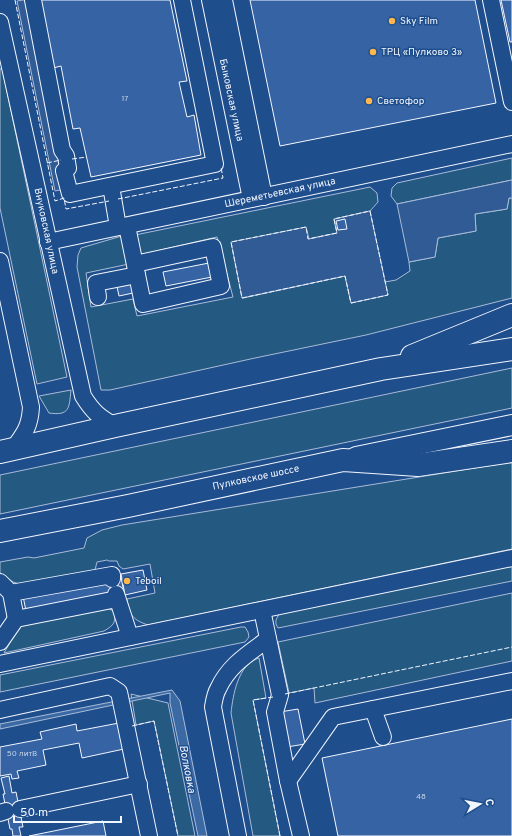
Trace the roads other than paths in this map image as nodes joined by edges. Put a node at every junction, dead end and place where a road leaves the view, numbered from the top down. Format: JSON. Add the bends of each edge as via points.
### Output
{"nodes":[{"id":1,"x":33,"y":0,"type":"edge"},
{"id":2,"x":182,"y":0,"type":"edge"},
{"id":3,"x":210,"y":0,"type":"edge"},
{"id":4,"x":224,"y":0,"type":"edge"},
{"id":5,"x":491,"y":0,"type":"edge"},
{"id":6,"x":0,"y":22,"type":"edge"},
{"id":7,"x":2,"y":41,"type":"edge"},
{"id":8,"x":512,"y":102,"type":"edge"},
{"id":9,"x":512,"y":144,"type":"edge"},
{"id":10,"x":111,"y":186,"type":"junction"},
{"id":11,"x":258,"y":198,"type":"junction"},
{"id":12,"x":122,"y":226,"type":"junction"},
{"id":13,"x":48,"y":242,"type":"junction"},
{"id":14,"x":0,"y":261,"type":"edge"},
{"id":15,"x":136,"y":269,"type":"junction"},
{"id":16,"x":3,"y":287,"type":"edge"},
{"id":17,"x":98,"y":297,"type":"dead end"},
{"id":18,"x":512,"y":315,"type":"edge"},
{"id":19,"x":512,"y":349,"type":"edge"},
{"id":20,"x":381,"y":369,"type":"junction"},
{"id":21,"x":512,"y":425,"type":"edge"},
{"id":22,"x":115,"y":426,"type":"junction"},
{"id":23,"x":7,"y":451,"type":"edge"},
{"id":24,"x":512,"y":451,"type":"edge"},
{"id":25,"x":343,"y":460,"type":"junction"},
{"id":26,"x":0,"y":531,"type":"edge"},
{"id":27,"x":512,"y":558,"type":"edge"},
{"id":28,"x":6,"y":587,"type":"edge"},
{"id":29,"x":115,"y":591,"type":"junction"},
{"id":30,"x":262,"y":610,"type":"junction"},
{"id":31,"x":16,"y":619,"type":"junction"},
{"id":32,"x":130,"y":637,"type":"junction"},
{"id":33,"x":268,"y":639,"type":"junction"},
{"id":34,"x":0,"y":642,"type":"edge"},
{"id":35,"x":0,"y":664,"type":"edge"},
{"id":36,"x":512,"y":681,"type":"edge"},
{"id":37,"x":373,"y":709,"type":"junction"},
{"id":38,"x":0,"y":710,"type":"edge"},
{"id":39,"x":383,"y":737,"type":"dead end"},
{"id":40,"x":288,"y":781,"type":"junction"},
{"id":41,"x":139,"y":784,"type":"junction"},
{"id":42,"x":9,"y":811,"type":"edge"},
{"id":43,"x":149,"y":836,"type":"edge"},
{"id":44,"x":238,"y":836,"type":"edge"},
{"id":45,"x":301,"y":836,"type":"edge"}],
"edges":[{"from":1,"to":10,"type":"street","via":[[62,150],[66,156],[68,168],[64,171],[70,194]]},
{"from":2,"to":10,"type":"street","via":[[215,164]]},
{"from":3,"to":11,"type":"street","name":"Быковская улица"},
{"from":4,"to":11,"type":"street","name":"Быковская улица"},
{"from":5,"to":8,"type":"street"},
{"from":6,"to":7,"type":"street","name":"Внуковская улица"},
{"from":7,"to":13,"type":"street","name":"Внуковская улица"},
{"from":9,"to":11,"type":"street","name":"Шереметьевская улица"},
{"from":10,"to":12,"type":"street"},
{"from":11,"to":12,"type":"street","name":"Шереметьевская улица"},
{"from":12,"to":13,"type":"street","name":"Шереметьевская улица"},
{"from":12,"to":15,"type":"street"},
{"from":13,"to":22,"type":"street","name":"Внуковская улица","via":[[83,396],[100,418]]},
{"from":14,"to":16,"type":"street"},
{"from":15,"to":15,"type":"street","via":[[143,304],[221,286],[212,247]]},
{"from":15,"to":17,"type":"street","via":[[96,283]]},
{"from":16,"to":23,"type":"street","via":[[31,406],[30,420],[24,434]]},
{"from":18,"to":20,"type":"highway"},
{"from":19,"to":20,"type":"highway"},
{"from":20,"to":22,"type":"highway"},
{"from":21,"to":25,"type":"main road","name":"Пулковское шоссе"},
{"from":22,"to":23,"type":"highway"},
{"from":24,"to":25,"type":"highway","via":[[418,465]]},
{"from":25,"to":26,"type":"highway","name":"Пулковское шоссе"},
{"from":27,"to":30,"type":"street"},
{"from":28,"to":29,"type":"street","via":[[112,575]]},
{"from":28,"to":31,"type":"street"},
{"from":29,"to":31,"type":"street"},
{"from":29,"to":32,"type":"street"},
{"from":30,"to":32,"type":"street"},
{"from":30,"to":33,"type":"street"},
{"from":31,"to":34,"type":"street"},
{"from":32,"to":35,"type":"street"},
{"from":33,"to":40,"type":"street","via":[[280,695],[275,712]]},
{"from":33,"to":44,"type":"street","via":[[240,659],[231,670],[217,690],[213,707]]},
{"from":36,"to":37,"type":"street"},
{"from":37,"to":39,"type":"street"},
{"from":37,"to":40,"type":"street","via":[[333,717]]},
{"from":38,"to":41,"type":"street","via":[[110,686],[119,692]]},
{"from":40,"to":45,"type":"street"},
{"from":41,"to":42,"type":"street"},
{"from":41,"to":43,"type":"street"}]}
